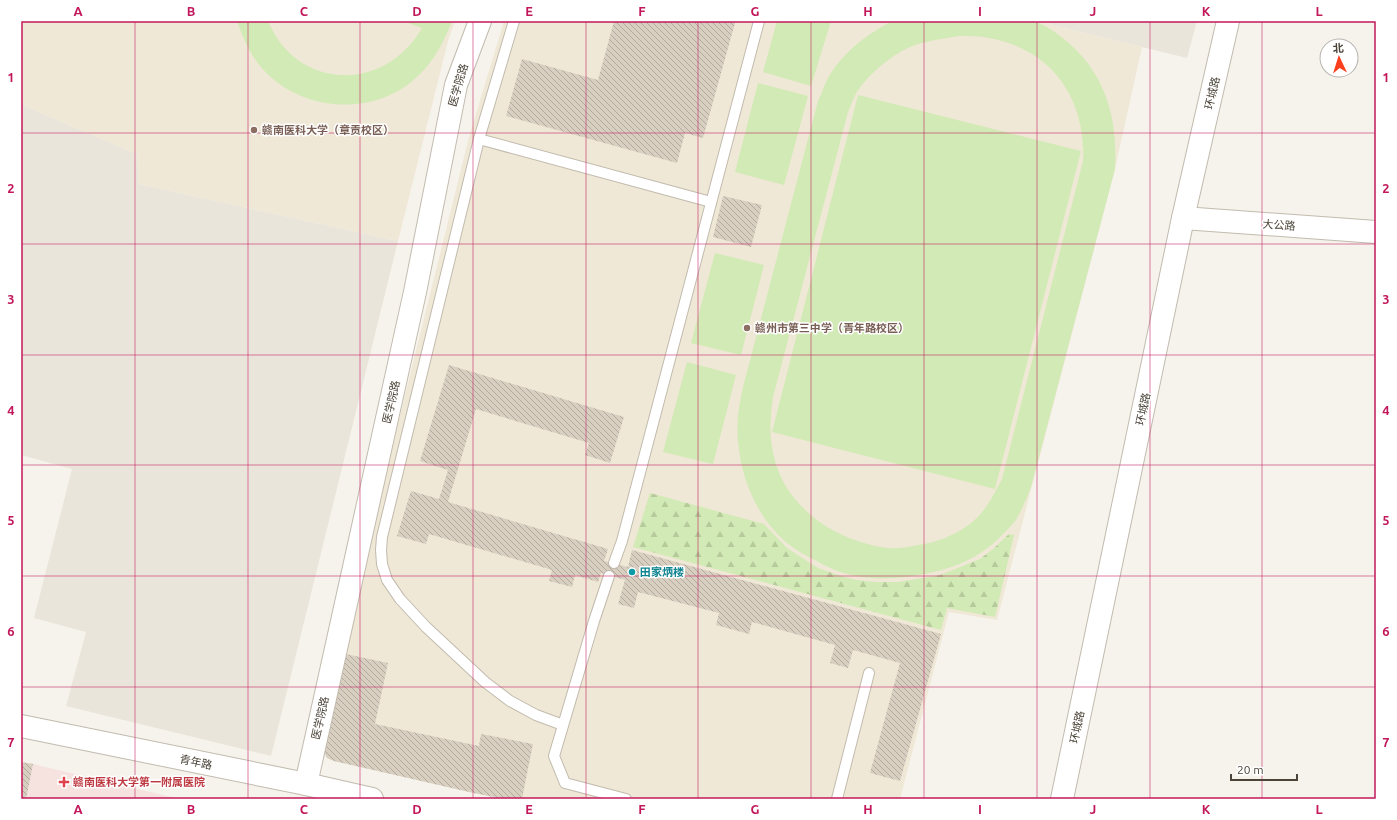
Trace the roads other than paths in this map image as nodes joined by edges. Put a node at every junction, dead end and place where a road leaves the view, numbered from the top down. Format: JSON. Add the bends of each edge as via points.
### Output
{"nodes":[{"id":1,"x":480,"y":21,"type":"edge"},
{"id":2,"x":514,"y":21,"type":"edge"},
{"id":3,"x":759,"y":21,"type":"edge"},
{"id":4,"x":1228,"y":21,"type":"edge"},
{"id":5,"x":478,"y":139,"type":"junction"},
{"id":6,"x":711,"y":202,"type":"junction"},
{"id":7,"x":1183,"y":218,"type":"junction"},
{"id":8,"x":1376,"y":232,"type":"edge"},
{"id":9,"x":614,"y":564,"type":"dead end"},
{"id":10,"x":609,"y":576,"type":"dead end"},
{"id":11,"x":869,"y":673,"type":"dead end"},
{"id":12,"x":563,"y":725,"type":"junction"},
{"id":13,"x":21,"y":726,"type":"edge"},
{"id":14,"x":306,"y":784,"type":"junction"},
{"id":15,"x":372,"y":799,"type":"edge"},
{"id":16,"x":626,"y":799,"type":"edge"},
{"id":17,"x":837,"y":799,"type":"edge"},
{"id":18,"x":1062,"y":799,"type":"edge"}],
"edges":[{"from":1,"to":14,"type":"street","name":"医学院路","via":[[456,85],[415,292]]},
{"from":2,"to":5,"type":"lane"},
{"from":3,"to":6,"type":"lane"},
{"from":4,"to":7,"type":"street","name":"环城路"},
{"from":5,"to":6,"type":"lane"},
{"from":5,"to":12,"type":"lane","via":[[382,537],[382,564],[387,580],[400,599],[485,682],[510,701],[536,715]]},
{"from":6,"to":9,"type":"lane"},
{"from":7,"to":8,"type":"street","name":"大公路"},
{"from":7,"to":18,"type":"street","name":"环城路"},
{"from":10,"to":12,"type":"lane"},
{"from":11,"to":17,"type":"lane"},
{"from":12,"to":16,"type":"lane","via":[[554,756],[565,783]]},
{"from":13,"to":14,"type":"street","name":"青年路"},
{"from":14,"to":15,"type":"street","name":"青年路"}]}
